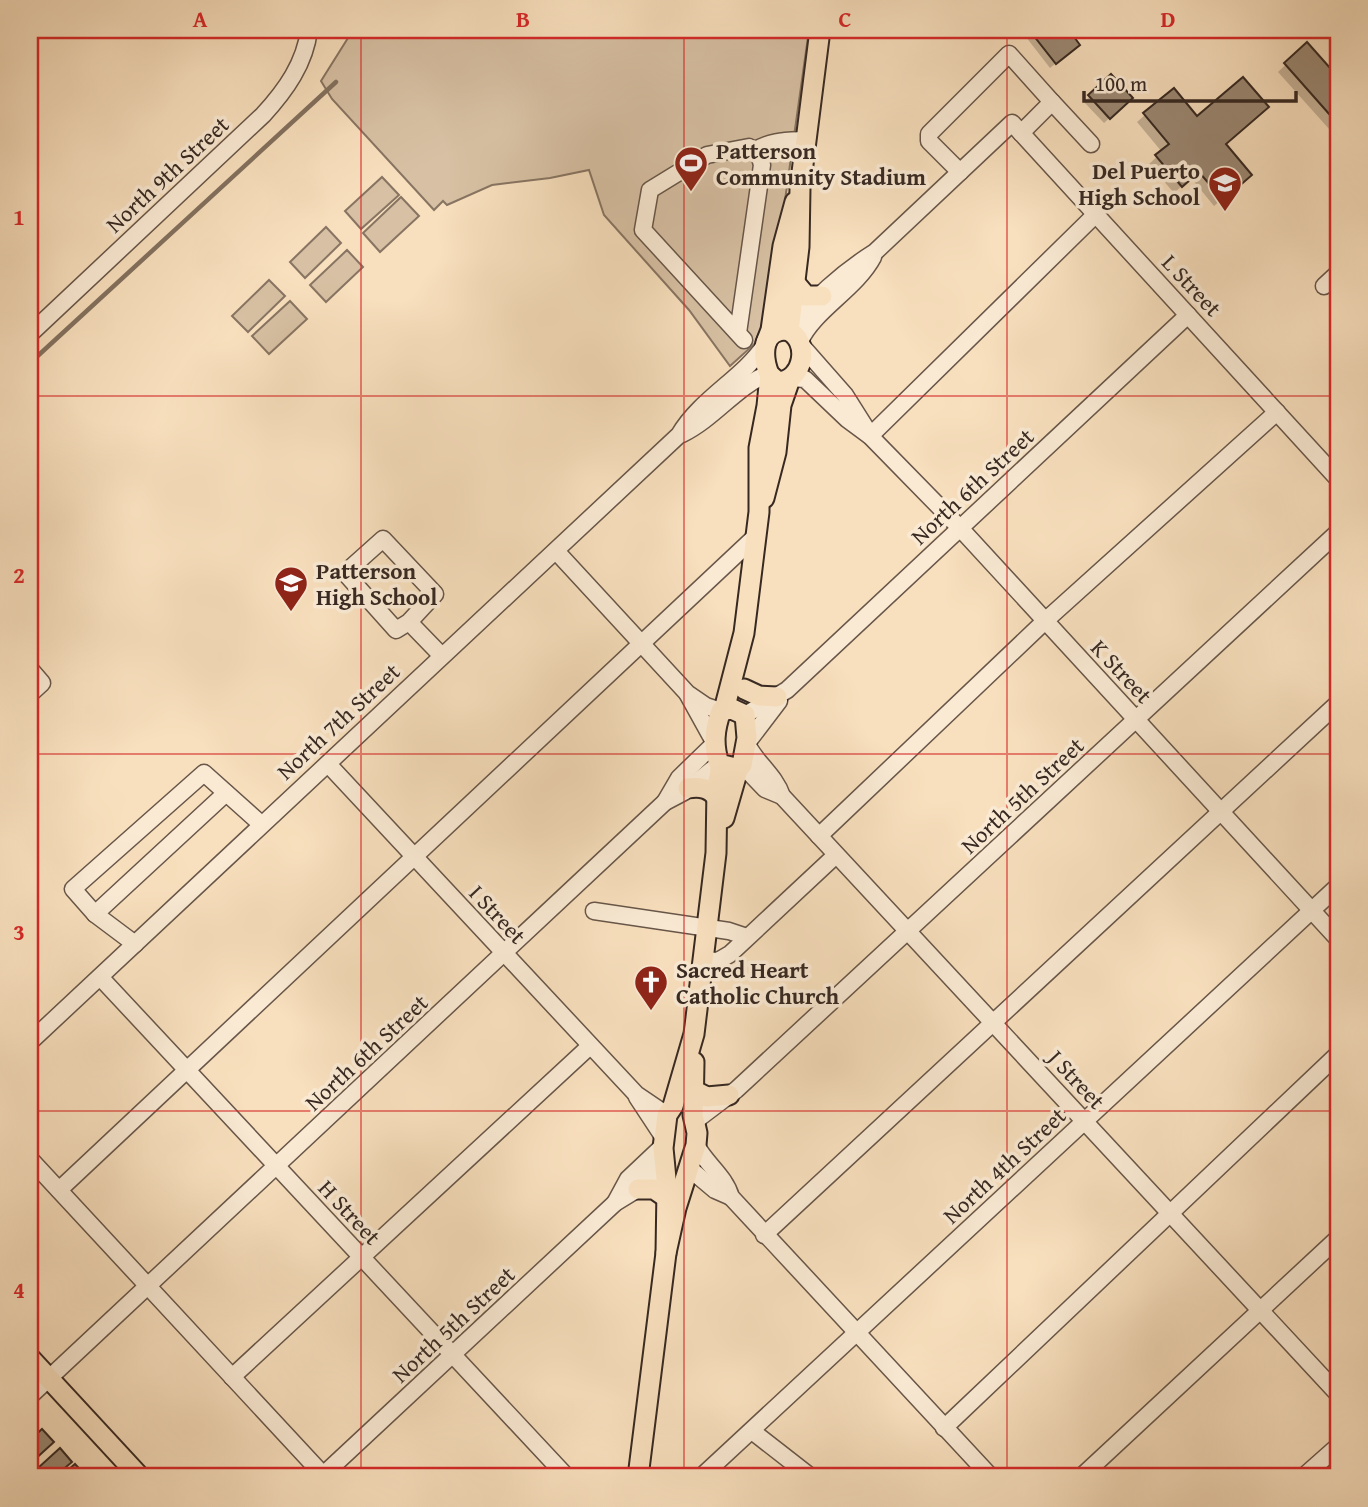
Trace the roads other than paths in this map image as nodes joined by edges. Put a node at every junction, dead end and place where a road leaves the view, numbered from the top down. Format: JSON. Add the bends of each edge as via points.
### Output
{"nodes":[{"id":1,"x":309,"y":30,"type":"edge"},
{"id":2,"x":820,"y":30,"type":"edge"},
{"id":3,"x":1052,"y":102,"type":"junction"},
{"id":4,"x":1017,"y":128,"type":"junction"},
{"id":5,"x":807,"y":140,"type":"junction"},
{"id":6,"x":1091,"y":144,"type":"dead end"},
{"id":7,"x":754,"y":151,"type":"junction"},
{"id":8,"x":960,"y":172,"type":"junction"},
{"id":9,"x":800,"y":188,"type":"junction"},
{"id":10,"x":1096,"y":214,"type":"junction"},
{"id":11,"x":875,"y":252,"type":"junction"},
{"id":12,"x":1338,"y":273,"type":"edge"},
{"id":13,"x":795,"y":283,"type":"junction"},
{"id":14,"x":1324,"y":286,"type":"dead end"},
{"id":15,"x":822,"y":296,"type":"junction"},
{"id":16,"x":1188,"y":315,"type":"junction"},
{"id":17,"x":30,"y":334,"type":"edge"},
{"id":18,"x":796,"y":337,"type":"junction"},
{"id":19,"x":766,"y":344,"type":"junction"},
{"id":20,"x":769,"y":374,"type":"junction"},
{"id":21,"x":791,"y":378,"type":"junction"},
{"id":22,"x":1277,"y":412,"type":"junction"},
{"id":23,"x":679,"y":435,"type":"junction"},
{"id":24,"x":870,"y":436,"type":"junction"},
{"id":25,"x":1338,"y":479,"type":"edge"},
{"id":26,"x":759,"y":512,"type":"junction"},
{"id":27,"x":960,"y":528,"type":"junction"},
{"id":28,"x":1338,"y":532,"type":"edge"},
{"id":29,"x":757,"y":535,"type":"junction"},
{"id":30,"x":556,"y":551,"type":"junction"},
{"id":31,"x":1045,"y":621,"type":"junction"},
{"id":32,"x":409,"y":622,"type":"junction"},
{"id":33,"x":744,"y":633,"type":"junction"},
{"id":34,"x":641,"y":643,"type":"junction"},
{"id":35,"x":441,"y":655,"type":"junction"},
{"id":36,"x":30,"y":668,"type":"edge"},
{"id":37,"x":744,"y":689,"type":"junction"},
{"id":38,"x":687,"y":693,"type":"junction"},
{"id":39,"x":30,"y":694,"type":"edge"},
{"id":40,"x":782,"y":694,"type":"junction"},
{"id":41,"x":1338,"y":703,"type":"edge"},
{"id":42,"x":733,"y":712,"type":"junction"},
{"id":43,"x":1136,"y":720,"type":"junction"},
{"id":44,"x":714,"y":743,"type":"junction"},
{"id":45,"x":747,"y":743,"type":"junction"},
{"id":46,"x":328,"y":764,"type":"junction"},
{"id":47,"x":730,"y":765,"type":"junction"},
{"id":48,"x":688,"y":788,"type":"junction"},
{"id":49,"x":226,"y":793,"type":"junction"},
{"id":50,"x":782,"y":796,"type":"junction"},
{"id":51,"x":717,"y":798,"type":"junction"},
{"id":52,"x":665,"y":802,"type":"junction"},
{"id":53,"x":1222,"y":813,"type":"junction"},
{"id":54,"x":261,"y":824,"type":"junction"},
{"id":55,"x":819,"y":836,"type":"junction"},
{"id":56,"x":716,"y":853,"type":"junction"},
{"id":57,"x":836,"y":855,"type":"junction"},
{"id":58,"x":414,"y":857,"type":"junction"},
{"id":59,"x":1338,"y":886,"type":"edge"},
{"id":60,"x":1312,"y":910,"type":"junction"},
{"id":61,"x":594,"y":911,"type":"dead end"},
{"id":62,"x":95,"y":914,"type":"junction"},
{"id":63,"x":708,"y":927,"type":"junction"},
{"id":64,"x":908,"y":932,"type":"junction"},
{"id":65,"x":747,"y":937,"type":"junction"},
{"id":66,"x":1338,"y":939,"type":"edge"},
{"id":67,"x":135,"y":944,"type":"junction"},
{"id":68,"x":504,"y":954,"type":"junction"},
{"id":69,"x":703,"y":960,"type":"junction"},
{"id":70,"x":100,"y":977,"type":"junction"},
{"id":71,"x":993,"y":1023,"type":"junction"},
{"id":72,"x":694,"y":1034,"type":"junction"},
{"id":73,"x":30,"y":1042,"type":"edge"},
{"id":74,"x":590,"y":1046,"type":"junction"},
{"id":75,"x":1338,"y":1054,"type":"edge"},
{"id":76,"x":187,"y":1070,"type":"junction"},
{"id":77,"x":693,"y":1090,"type":"junction"},
{"id":78,"x":732,"y":1093,"type":"junction"},
{"id":79,"x":636,"y":1094,"type":"junction"},
{"id":80,"x":668,"y":1113,"type":"junction"},
{"id":81,"x":1084,"y":1121,"type":"junction"},
{"id":82,"x":695,"y":1130,"type":"junction"},
{"id":83,"x":664,"y":1142,"type":"junction"},
{"id":84,"x":30,"y":1160,"type":"edge"},
{"id":85,"x":276,"y":1167,"type":"junction"},
{"id":86,"x":666,"y":1168,"type":"junction"},
{"id":87,"x":689,"y":1170,"type":"junction"},
{"id":88,"x":638,"y":1189,"type":"junction"},
{"id":89,"x":59,"y":1190,"type":"junction"},
{"id":90,"x":731,"y":1197,"type":"junction"},
{"id":91,"x":667,"y":1198,"type":"junction"},
{"id":92,"x":615,"y":1203,"type":"junction"},
{"id":93,"x":1169,"y":1212,"type":"junction"},
{"id":94,"x":764,"y":1235,"type":"junction"},
{"id":95,"x":1338,"y":1238,"type":"edge"},
{"id":96,"x":666,"y":1253,"type":"junction"},
{"id":97,"x":362,"y":1259,"type":"junction"},
{"id":98,"x":148,"y":1286,"type":"junction"},
{"id":99,"x":1260,"y":1310,"type":"junction"},
{"id":100,"x":857,"y":1333,"type":"junction"},
{"id":101,"x":452,"y":1356,"type":"junction"},
{"id":102,"x":30,"y":1358,"type":"edge"},
{"id":103,"x":232,"y":1377,"type":"junction"},
{"id":104,"x":49,"y":1378,"type":"junction"},
{"id":105,"x":1338,"y":1394,"type":"edge"},
{"id":106,"x":30,"y":1396,"type":"edge"},
{"id":107,"x":944,"y":1427,"type":"junction"},
{"id":108,"x":752,"y":1431,"type":"junction"},
{"id":109,"x":1338,"y":1446,"type":"edge"},
{"id":110,"x":638,"y":1475,"type":"edge"},
{"id":111,"x":140,"y":1477,"type":"edge"},
{"id":112,"x":323,"y":1477,"type":"edge"},
{"id":113,"x":567,"y":1477,"type":"edge"},
{"id":114,"x":701,"y":1477,"type":"edge"},
{"id":115,"x":811,"y":1477,"type":"edge"},
{"id":116,"x":991,"y":1477,"type":"edge"},
{"id":117,"x":1081,"y":1477,"type":"edge"},
{"id":118,"x":1303,"y":1477,"type":"edge"}],
"edges":[{"from":1,"to":17,"type":"street","name":"North 9th Street","via":[[299,66],[264,115]]},
{"from":2,"to":5,"type":"main road"},
{"from":3,"to":4,"type":"street"},
{"from":3,"to":6,"type":"street"},
{"from":3,"to":8,"type":"street","via":[[1006,55],[929,134],[929,141]]},
{"from":4,"to":8,"type":"street"},
{"from":4,"to":10,"type":"street","name":"L Street"},
{"from":5,"to":7,"type":"street","via":[[775,142]]},
{"from":5,"to":9,"type":"main road"},
{"from":7,"to":7,"type":"street","via":[[762,165],[741,337],[643,230],[650,190],[707,155],[749,147]]},
{"from":8,"to":11,"type":"street"},
{"from":9,"to":13,"type":"main road"},
{"from":9,"to":19,"type":"main road","via":[[783,246]]},
{"from":10,"to":16,"type":"street","name":"L Street"},
{"from":10,"to":24,"type":"street"},
{"from":11,"to":15,"type":"street"},
{"from":11,"to":18,"type":"street","via":[[863,273]]},
{"from":12,"to":14,"type":"street"},
{"from":13,"to":15,"type":"main road","via":[[806,296]]},
{"from":13,"to":18,"type":"main road"},
{"from":15,"to":18,"type":"street","via":[[799,318]]},
{"from":16,"to":22,"type":"street","name":"L Street"},
{"from":16,"to":27,"type":"street","name":"North 6th Street"},
{"from":18,"to":19,"type":"main road","via":[[782,330],[773,333]]},
{"from":18,"to":21,"type":"main road","via":[[799,366]]},
{"from":18,"to":24,"type":"street","name":"K Street","via":[[850,402]]},
{"from":19,"to":20,"type":"main road"},
{"from":19,"to":23,"type":"street","name":"North 7th Street","via":[[697,410]]},
{"from":20,"to":21,"type":"main road","via":[[778,382]]},
{"from":20,"to":23,"type":"street","name":"North 7th Street"},
{"from":20,"to":26,"type":"main road","via":[[760,449]]},
{"from":21,"to":24,"type":"street","name":"K Street","via":[[805,379]]},
{"from":21,"to":26,"type":"main road"},
{"from":22,"to":25,"type":"street","name":"L Street"},
{"from":22,"to":31,"type":"street"},
{"from":23,"to":30,"type":"street","name":"North 7th Street"},
{"from":24,"to":27,"type":"street","name":"K Street"},
{"from":26,"to":29,"type":"main road"},
{"from":27,"to":31,"type":"street","name":"K Street"},
{"from":27,"to":40,"type":"street","name":"North 6th Street"},
{"from":28,"to":43,"type":"street","name":"North 5th Street"},
{"from":29,"to":33,"type":"main road"},
{"from":29,"to":34,"type":"street"},
{"from":30,"to":34,"type":"street"},
{"from":30,"to":35,"type":"street","name":"North 7th Street"},
{"from":31,"to":43,"type":"street","name":"K Street"},
{"from":31,"to":55,"type":"street"},
{"from":32,"to":32,"type":"street","via":[[435,594],[383,539],[345,573],[396,631]]},
{"from":32,"to":35,"type":"street"},
{"from":33,"to":37,"type":"main road"},
{"from":33,"to":42,"type":"main road"},
{"from":34,"to":38,"type":"street"},
{"from":34,"to":58,"type":"street"},
{"from":35,"to":46,"type":"street","name":"North 7th Street"},
{"from":36,"to":39,"type":"street","via":[[42,683]]},
{"from":37,"to":40,"type":"main road","via":[[759,696]]},
{"from":37,"to":42,"type":"main road"},
{"from":38,"to":42,"type":"street","via":[[706,706]]},
{"from":38,"to":44,"type":"street"},
{"from":40,"to":42,"type":"street","name":"North 6th Street"},
{"from":40,"to":45,"type":"street","name":"North 6th Street"},
{"from":41,"to":53,"type":"street"},
{"from":42,"to":44,"type":"main road"},
{"from":42,"to":45,"type":"main road"},
{"from":43,"to":53,"type":"street","name":"K Street"},
{"from":43,"to":64,"type":"street","name":"North 5th Street"},
{"from":44,"to":47,"type":"main road"},
{"from":44,"to":52,"type":"street","via":[[679,778]]},
{"from":45,"to":47,"type":"main road"},
{"from":45,"to":50,"type":"street","name":"J Street"},
{"from":46,"to":54,"type":"street","name":"North 7th Street"},
{"from":46,"to":58,"type":"street","name":"I Street"},
{"from":47,"to":48,"type":"street","name":"North 6th Street"},
{"from":47,"to":50,"type":"street","name":"J Street"},
{"from":47,"to":51,"type":"main road"},
{"from":47,"to":56,"type":"main road","via":[[727,807]]},
{"from":48,"to":51,"type":"main road","via":[[704,788]]},
{"from":48,"to":52,"type":"street","name":"North 6th Street"},
{"from":49,"to":54,"type":"street"},
{"from":49,"to":62,"type":"street"},
{"from":49,"to":62,"type":"street","via":[[204,773],[73,889]]},
{"from":50,"to":55,"type":"street","name":"J Street"},
{"from":51,"to":56,"type":"main road"},
{"from":52,"to":68,"type":"street","name":"North 6th Street"},
{"from":53,"to":60,"type":"street","name":"K Street"},
{"from":53,"to":71,"type":"street"},
{"from":54,"to":67,"type":"street","name":"North 7th Street"},
{"from":55,"to":57,"type":"street","name":"J Street"},
{"from":56,"to":63,"type":"main road"},
{"from":57,"to":64,"type":"street","name":"J Street"},
{"from":57,"to":65,"type":"street"},
{"from":58,"to":68,"type":"street","name":"I Street"},
{"from":58,"to":76,"type":"street"},
{"from":59,"to":60,"type":"street","name":"North 4th Street"},
{"from":60,"to":66,"type":"street","name":"K Street"},
{"from":60,"to":81,"type":"street","name":"North 4th Street"},
{"from":61,"to":63,"type":"street"},
{"from":62,"to":67,"type":"street"},
{"from":63,"to":65,"type":"street"},
{"from":63,"to":69,"type":"main road"},
{"from":64,"to":71,"type":"street","name":"J Street"},
{"from":64,"to":78,"type":"street","name":"North 5th Street"},
{"from":65,"to":69,"type":"street","via":[[718,961]]},
{"from":67,"to":70,"type":"street","name":"North 7th Street"},
{"from":68,"to":74,"type":"street","name":"I Street"},
{"from":68,"to":85,"type":"street","name":"North 6th Street"},
{"from":69,"to":72,"type":"main road"},
{"from":70,"to":73,"type":"street","name":"North 7th Street"},
{"from":70,"to":76,"type":"street","name":"H Street"},
{"from":71,"to":81,"type":"street","name":"J Street"},
{"from":71,"to":94,"type":"street"},
{"from":72,"to":77,"type":"main road"},
{"from":72,"to":80,"type":"main road"},
{"from":74,"to":79,"type":"street","name":"I Street"},
{"from":74,"to":97,"type":"street"},
{"from":75,"to":93,"type":"street"},
{"from":76,"to":85,"type":"street","name":"H Street"},
{"from":76,"to":89,"type":"street"},
{"from":77,"to":78,"type":"main road","via":[[707,1097]]},
{"from":77,"to":82,"type":"main road"},
{"from":78,"to":82,"type":"street","name":"North 5th Street"},
{"from":79,"to":80,"type":"street","name":"I Street"},
{"from":79,"to":83,"type":"street","name":"I Street"},
{"from":80,"to":82,"type":"street","via":[[682,1110]]},
{"from":80,"to":83,"type":"main road"},
{"from":81,"to":93,"type":"street","name":"J Street"},
{"from":81,"to":100,"type":"street","name":"North 4th Street"},
{"from":82,"to":87,"type":"main road"},
{"from":82,"to":90,"type":"street","via":[[702,1154]]},
{"from":83,"to":86,"type":"main road"},
{"from":83,"to":92,"type":"street","name":"North 5th Street","via":[[628,1179]]},
{"from":84,"to":89,"type":"street"},
{"from":85,"to":97,"type":"street","name":"H Street"},
{"from":85,"to":98,"type":"street","name":"North 6th Street"},
{"from":86,"to":87,"type":"street"},
{"from":86,"to":88,"type":"street","name":"North 5th Street"},
{"from":86,"to":91,"type":"main road"},
{"from":87,"to":90,"type":"street"},
{"from":87,"to":96,"type":"main road"},
{"from":88,"to":91,"type":"main road","via":[[654,1189]]},
{"from":88,"to":92,"type":"street","name":"North 5th Street"},
{"from":89,"to":98,"type":"street"},
{"from":90,"to":94,"type":"street"},
{"from":91,"to":96,"type":"main road"},
{"from":92,"to":101,"type":"street","name":"North 5th Street"},
{"from":93,"to":99,"type":"street","name":"J Street"},
{"from":93,"to":107,"type":"street"},
{"from":94,"to":100,"type":"street"},
{"from":95,"to":99,"type":"street"},
{"from":96,"to":110,"type":"main road"},
{"from":97,"to":101,"type":"street","name":"H Street"},
{"from":97,"to":103,"type":"street"},
{"from":98,"to":103,"type":"street"},
{"from":98,"to":104,"type":"street","name":"North 6th Street"},
{"from":99,"to":105,"type":"street","name":"J Street"},
{"from":99,"to":117,"type":"street"},
{"from":100,"to":107,"type":"street"},
{"from":100,"to":108,"type":"street","name":"North 4th Street"},
{"from":101,"to":112,"type":"street","name":"North 5th Street"},
{"from":101,"to":113,"type":"street","name":"H Street"},
{"from":102,"to":104,"type":"main road"},
{"from":103,"to":112,"type":"street"},
{"from":104,"to":106,"type":"street","name":"North 6th Street"},
{"from":104,"to":111,"type":"main road"},
{"from":107,"to":116,"type":"street"},
{"from":108,"to":114,"type":"street","name":"North 4th Street"},
{"from":108,"to":115,"type":"street"},
{"from":109,"to":118,"type":"street"}]}
